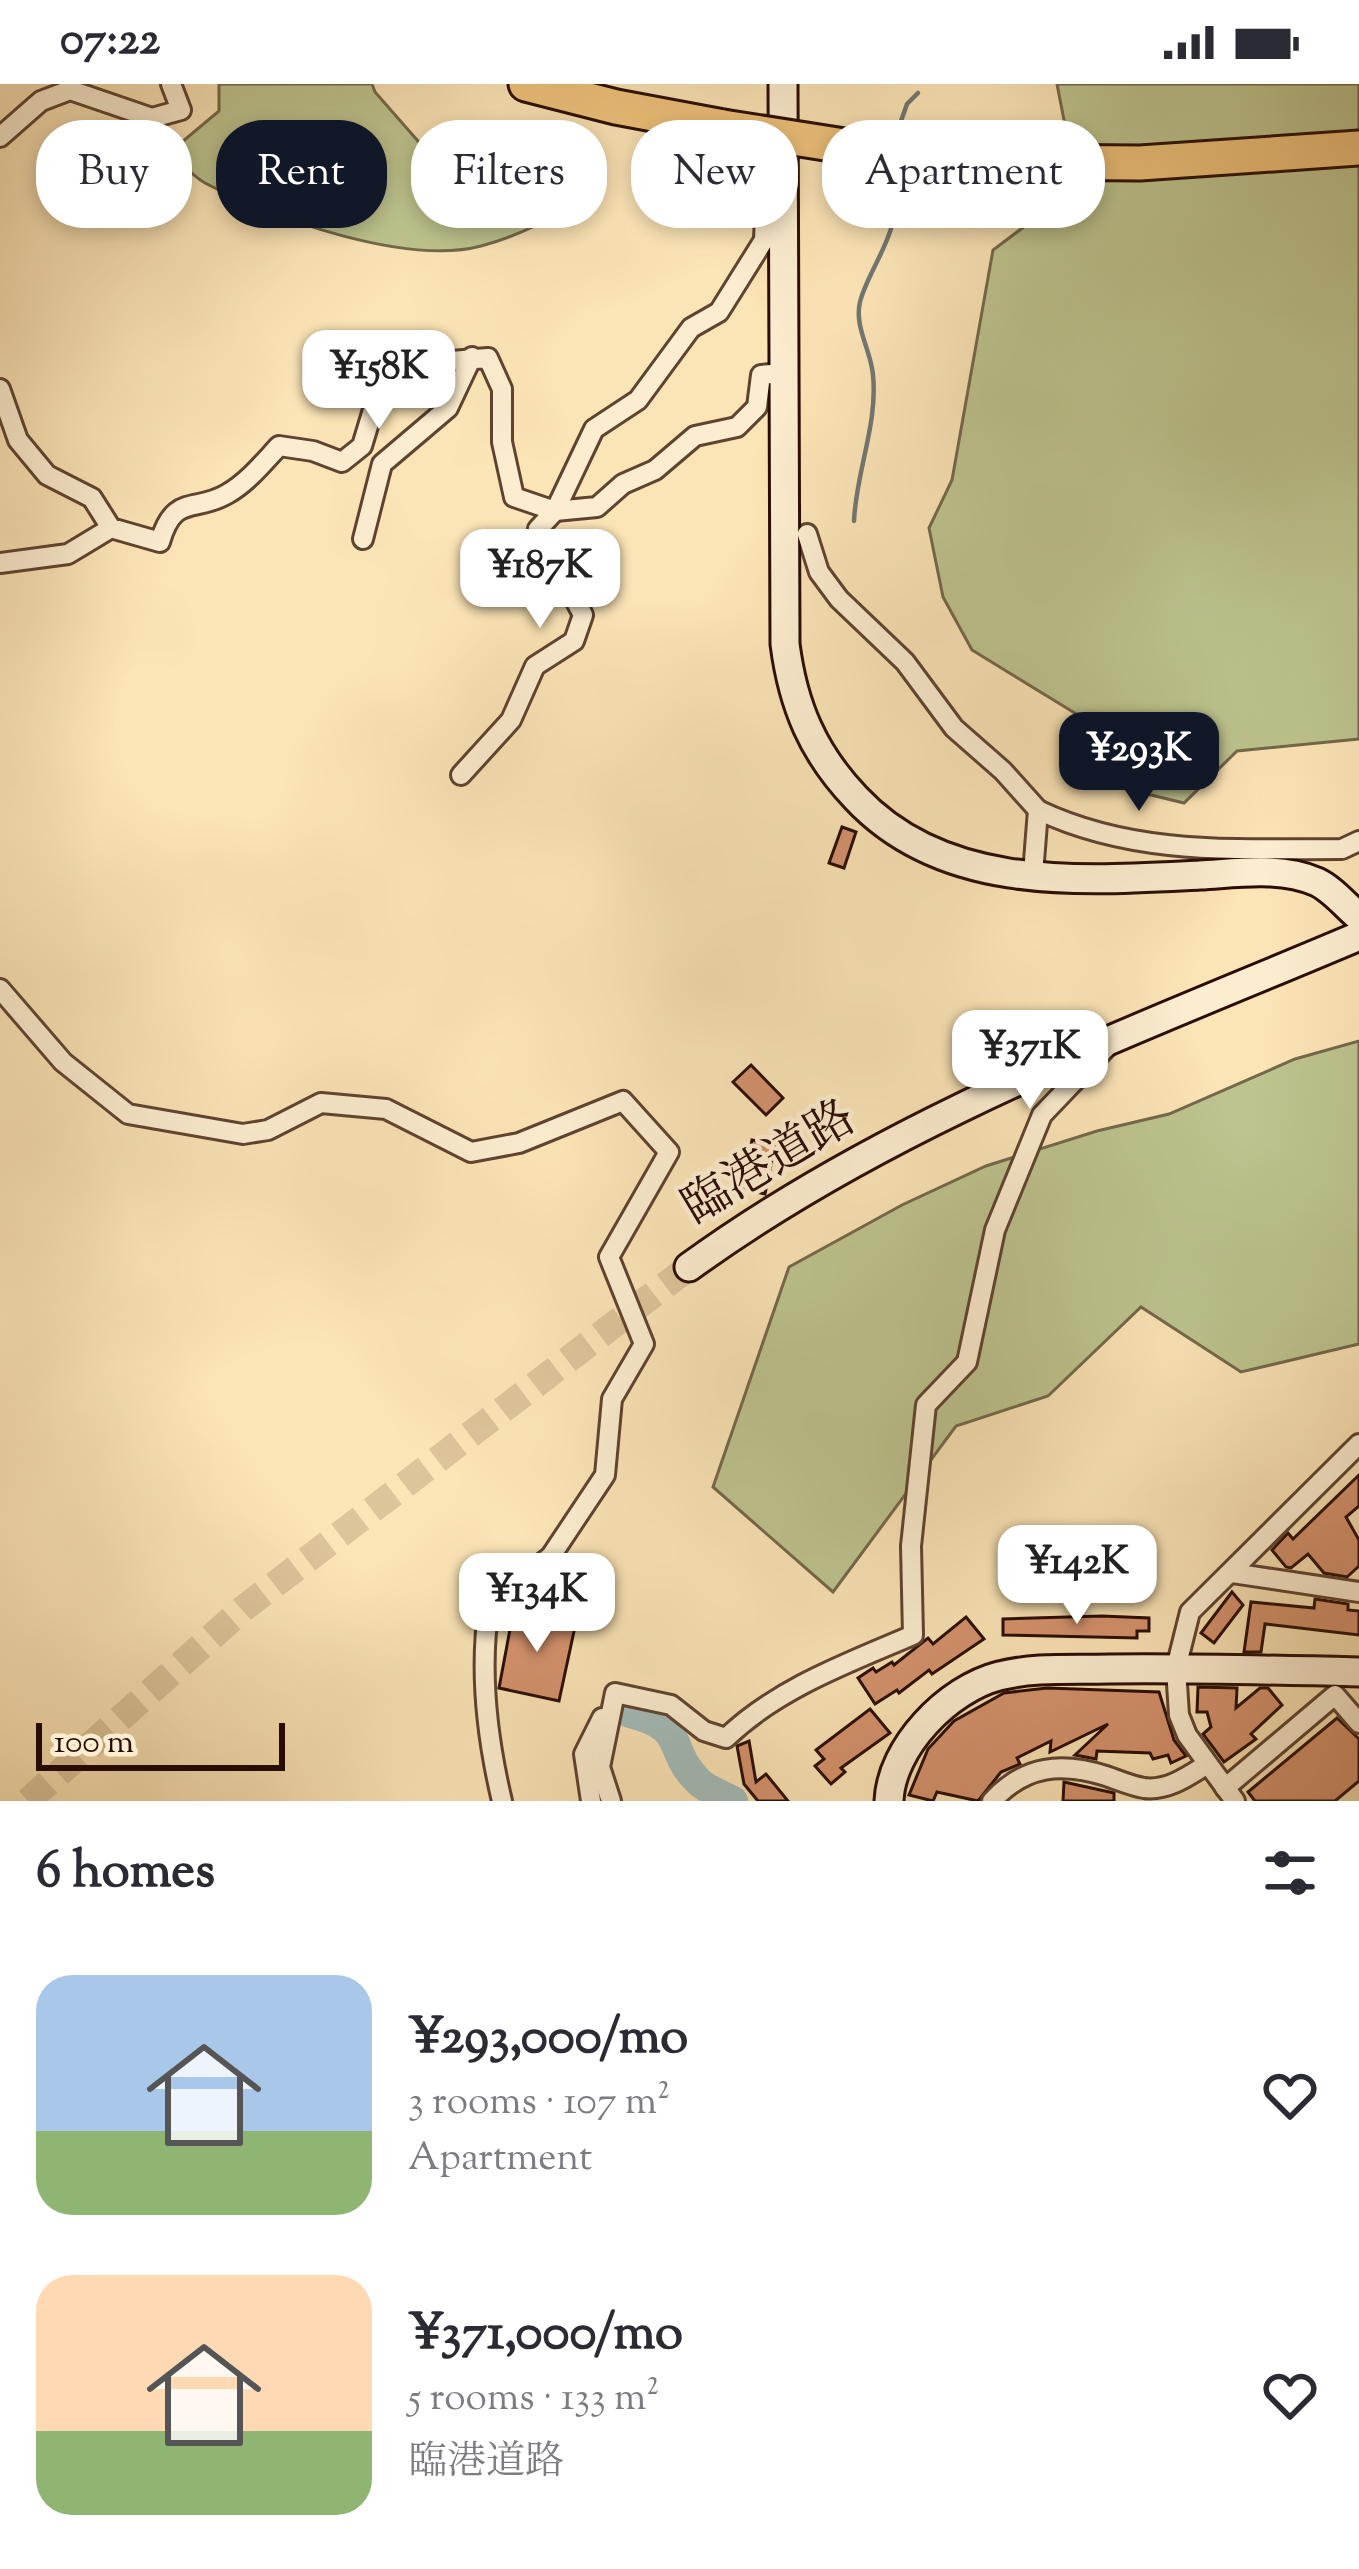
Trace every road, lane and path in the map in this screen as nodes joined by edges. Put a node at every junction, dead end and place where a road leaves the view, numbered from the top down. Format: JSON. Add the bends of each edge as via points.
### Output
{"nodes":[{"id":1,"x":171,"y":84,"type":"edge"},
{"id":2,"x":526,"y":84,"type":"edge"},
{"id":3,"x":782,"y":84,"type":"edge"},
{"id":4,"x":783,"y":120,"type":"edge"},
{"id":5,"x":0,"y":137,"type":"edge"},
{"id":6,"x":1359,"y":148,"type":"edge"},
{"id":7,"x":764,"y":228,"type":"edge"},
{"id":8,"x":783,"y":228,"type":"edge"},
{"id":9,"x":472,"y":357,"type":"junction"},
{"id":10,"x":782,"y":373,"type":"junction"},
{"id":11,"x":0,"y":389,"type":"edge"},
{"id":12,"x":555,"y":511,"type":"junction"},
{"id":13,"x":111,"y":528,"type":"junction"},
{"id":14,"x":807,"y":534,"type":"dead end"},
{"id":15,"x":363,"y":539,"type":"dead end"},
{"id":16,"x":0,"y":563,"type":"edge"},
{"id":17,"x":461,"y":775,"type":"dead end"},
{"id":18,"x":1038,"y":810,"type":"junction"},
{"id":19,"x":1359,"y":841,"type":"edge"},
{"id":20,"x":1033,"y":874,"type":"junction"},
{"id":21,"x":1359,"y":917,"type":"edge"},
{"id":22,"x":1359,"y":936,"type":"edge"},
{"id":23,"x":0,"y":989,"type":"edge"},
{"id":24,"x":1113,"y":1040,"type":"junction"},
{"id":25,"x":688,"y":1267,"type":"tunnel mouth"},
{"id":26,"x":1359,"y":1444,"type":"edge"},
{"id":27,"x":1232,"y":1573,"type":"junction"},
{"id":28,"x":1359,"y":1592,"type":"edge"},
{"id":29,"x":1176,"y":1668,"type":"junction"},
{"id":30,"x":1359,"y":1672,"type":"edge"},
{"id":31,"x":615,"y":1693,"type":"junction"},
{"id":32,"x":1359,"y":1723,"type":"edge"},
{"id":33,"x":1206,"y":1765,"type":"junction"},
{"id":34,"x":1230,"y":1795,"type":"edge"},
{"id":35,"x":502,"y":1801,"type":"edge"},
{"id":36,"x":591,"y":1801,"type":"edge"},
{"id":37,"x":610,"y":1801,"type":"edge"},
{"id":38,"x":889,"y":1801,"type":"edge"},
{"id":39,"x":992,"y":1801,"type":"edge"}],
"edges":[{"from":1,"to":5,"type":"street","via":[[181,110],[152,118],[70,90],[41,100]]},
{"from":2,"to":6,"type":"highway","bridge":true,"via":[[723,127],[1016,163],[1140,164]]},
{"from":3,"to":4,"type":"street"},
{"from":7,"to":12,"type":"street","via":[[718,312],[691,328],[638,400],[593,429]]},
{"from":8,"to":10,"type":"street"},
{"from":9,"to":12,"type":"street","via":[[488,358],[502,389],[514,496]]},
{"from":9,"to":13,"type":"street","via":[[401,359],[385,370],[362,446],[342,462],[279,446],[226,496],[182,506],[160,542]]},
{"from":9,"to":15,"type":"street","via":[[448,408],[382,464]]},
{"from":10,"to":12,"type":"street","via":[[761,375],[757,407],[737,427],[695,436],[597,507]]},
{"from":10,"to":20,"type":"street","via":[[785,644],[808,734],[827,768],[905,839],[982,871]]},
{"from":11,"to":13,"type":"street","via":[[18,440],[46,475],[92,498]]},
{"from":12,"to":17,"type":"street","via":[[538,529],[583,615],[574,641],[535,666],[511,720]]},
{"from":13,"to":16,"type":"street","via":[[68,554]]},
{"from":14,"to":18,"type":"street","via":[[819,572],[839,599]]},
{"from":18,"to":19,"type":"street","via":[[1078,829],[1171,848],[1342,849]]},
{"from":18,"to":20,"type":"street"},
{"from":20,"to":21,"type":"street","via":[[1290,873],[1322,884]]},
{"from":22,"to":24,"type":"street","name":"臨港道路"},
{"from":23,"to":35,"type":"street","via":[[63,1062],[128,1114],[244,1134],[321,1103],[386,1109],[471,1153],[519,1143],[623,1101],[669,1152],[609,1257],[644,1344],[612,1399],[605,1475],[551,1556],[489,1606],[482,1646]]},
{"from":24,"to":25,"type":"street","name":"臨港道路","via":[[813,1184]]},
{"from":24,"to":31,"type":"street","via":[[1042,1115],[994,1229],[967,1362],[926,1405],[911,1546],[913,1635],[813,1678],[726,1738],[671,1705]]},
{"from":26,"to":27,"type":"street"},
{"from":27,"to":28,"type":"street"},
{"from":27,"to":29,"type":"street","via":[[1190,1612]]},
{"from":29,"to":30,"type":"street"},
{"from":29,"to":33,"type":"street","via":[[1179,1715]]},
{"from":29,"to":38,"type":"street","via":[[1028,1671],[965,1689],[912,1740]]},
{"from":31,"to":36,"type":"street","via":[[584,1754]]},
{"from":31,"to":37,"type":"street","via":[[600,1767]]},
{"from":32,"to":34,"type":"street","via":[[1334,1695]]},
{"from":33,"to":34,"type":"street"},
{"from":33,"to":39,"type":"street","via":[[1171,1785],[1144,1788],[1044,1767]]}]}
